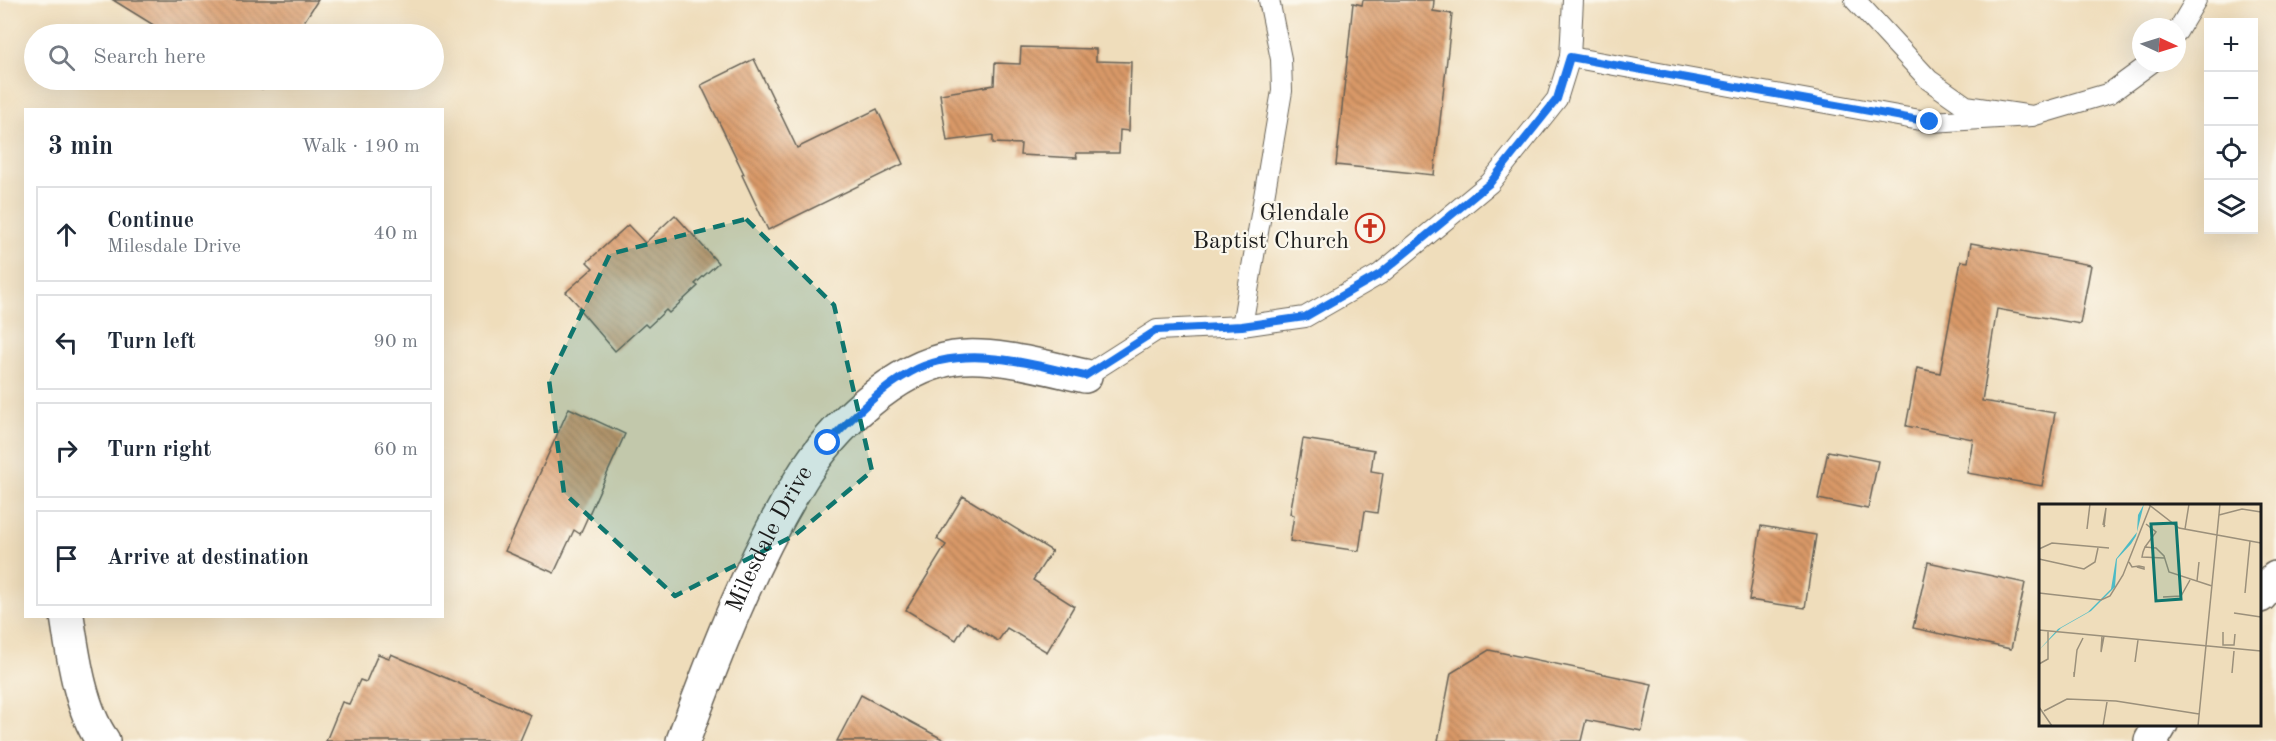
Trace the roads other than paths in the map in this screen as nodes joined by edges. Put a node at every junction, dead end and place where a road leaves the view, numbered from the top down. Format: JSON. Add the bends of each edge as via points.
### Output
{"nodes":[{"id":1,"x":1269,"y":0,"type":"edge"},
{"id":2,"x":1573,"y":0,"type":"edge"},
{"id":3,"x":1855,"y":0,"type":"edge"},
{"id":4,"x":2196,"y":0,"type":"edge"},
{"id":5,"x":2185,"y":18,"type":"edge"},
{"id":6,"x":1570,"y":57,"type":"junction"},
{"id":7,"x":2139,"y":72,"type":"edge"},
{"id":8,"x":2032,"y":116,"type":"junction"},
{"id":9,"x":1242,"y":326,"type":"junction"},
{"id":10,"x":1085,"y":376,"type":"joint"},
{"id":11,"x":2276,"y":578,"type":"edge"},
{"id":12,"x":2261,"y":594,"type":"edge"},
{"id":13,"x":67,"y":618,"type":"edge"},
{"id":14,"x":2160,"y":726,"type":"edge"},
{"id":15,"x":103,"y":741,"type":"edge"},
{"id":16,"x":683,"y":741,"type":"edge"},
{"id":17,"x":2151,"y":741,"type":"edge"}],
"edges":[{"from":1,"to":9,"type":"lane","via":[[1281,59],[1282,91]]},
{"from":2,"to":6,"type":"lane"},
{"from":3,"to":8,"type":"lane","via":[[1929,80],[1966,106]]},
{"from":4,"to":5,"type":"lane"},
{"from":6,"to":8,"type":"lane","via":[[1930,122]]},
{"from":6,"to":9,"type":"lane","via":[[1557,99],[1490,183],[1380,274],[1305,317]]},
{"from":7,"to":8,"type":"lane","via":[[2110,93]]},
{"from":9,"to":10,"type":"lane","via":[[1157,330]]},
{"from":10,"to":16,"type":"street","name":"Milesdale Drive","via":[[1030,364],[957,357],[911,372],[858,411],[828,443],[785,508],[720,643]]},
{"from":11,"to":12,"type":"street"},
{"from":13,"to":15,"type":"street","via":[[88,710]]},
{"from":14,"to":17,"type":"street"}]}
